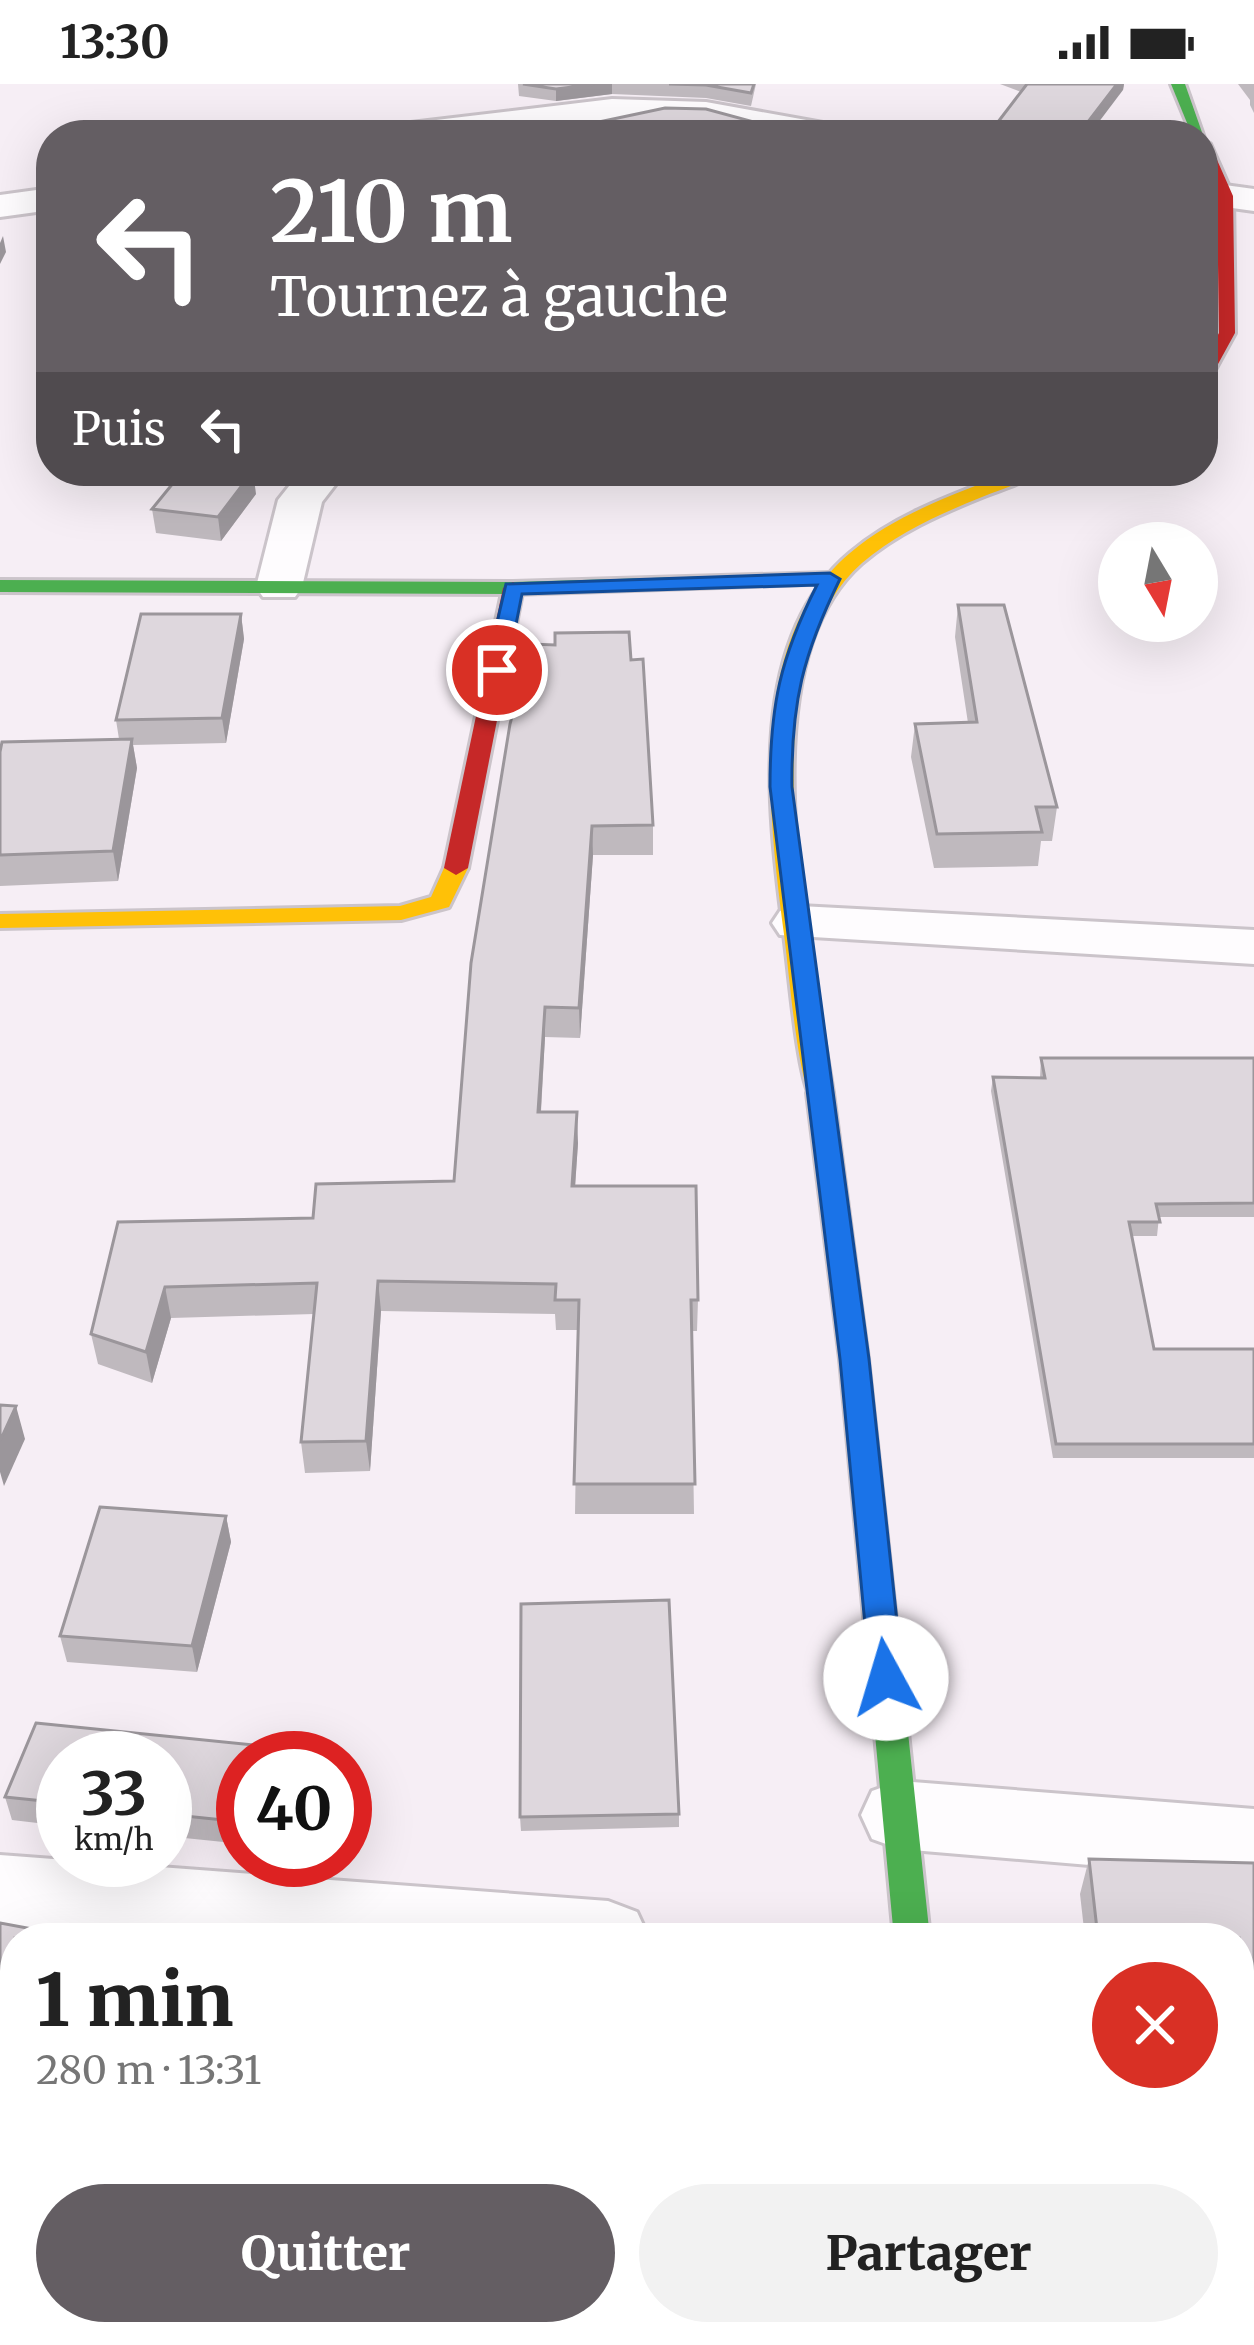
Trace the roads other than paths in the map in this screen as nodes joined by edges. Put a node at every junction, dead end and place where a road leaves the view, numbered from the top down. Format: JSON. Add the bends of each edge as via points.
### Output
{"nodes":[{"id":1,"x":477,"y":84,"type":"edge"},
{"id":2,"x":1178,"y":84,"type":"edge"},
{"id":3,"x":470,"y":120,"type":"edge"},
{"id":4,"x":492,"y":120,"type":"edge"},
{"id":5,"x":751,"y":120,"type":"edge"},
{"id":6,"x":1193,"y":120,"type":"edge"},
{"id":7,"x":1227,"y":196,"type":"edge"},
{"id":8,"x":36,"y":201,"type":"edge"},
{"id":9,"x":0,"y":206,"type":"edge"},
{"id":10,"x":1218,"y":349,"type":"edge"},
{"id":11,"x":312,"y":486,"type":"edge"},
{"id":12,"x":994,"y":486,"type":"edge"},
{"id":13,"x":830,"y":579,"type":"junction"},
{"id":14,"x":0,"y":586,"type":"edge"},
{"id":15,"x":279,"y":587,"type":"junction"},
{"id":16,"x":513,"y":588,"type":"junction"},
{"id":17,"x":0,"y":921,"type":"edge"},
{"id":18,"x":800,"y":923,"type":"junction"},
{"id":19,"x":1254,"y":947,"type":"edge"},
{"id":20,"x":900,"y":1815,"type":"junction"},
{"id":21,"x":1254,"y":1844,"type":"edge"},
{"id":22,"x":0,"y":1891,"type":"edge"},
{"id":23,"x":414,"y":1923,"type":"edge"},
{"id":24,"x":911,"y":1923,"type":"edge"}],
"edges":[{"from":1,"to":3,"type":"street"},
{"from":2,"to":6,"type":"street"},
{"from":4,"to":5,"type":"street","via":[[612,109]]},
{"from":7,"to":10,"type":"street","via":[[1227,333]]},
{"from":8,"to":9,"type":"street"},
{"from":11,"to":15,"type":"street","via":[[300,500]]},
{"from":12,"to":13,"type":"street","via":[[906,521]]},
{"from":13,"to":16,"type":"street"},
{"from":13,"to":18,"type":"street","via":[[798,644],[781,716],[781,787]]},
{"from":14,"to":15,"type":"street"},
{"from":15,"to":16,"type":"street"},
{"from":16,"to":17,"type":"street","via":[[455,875],[441,902],[400,913]]},
{"from":18,"to":19,"type":"street"},
{"from":18,"to":20,"type":"street"},
{"from":20,"to":21,"type":"street"},
{"from":20,"to":24,"type":"street"},
{"from":22,"to":23,"type":"street"}]}
